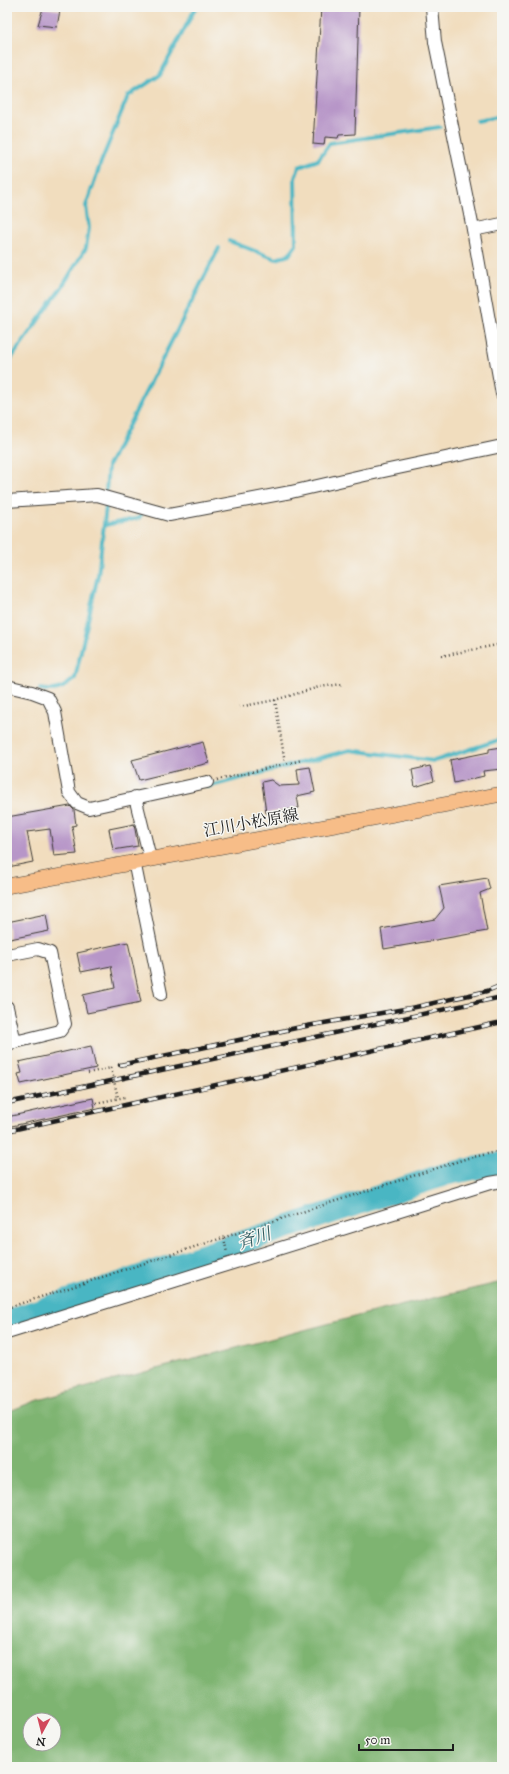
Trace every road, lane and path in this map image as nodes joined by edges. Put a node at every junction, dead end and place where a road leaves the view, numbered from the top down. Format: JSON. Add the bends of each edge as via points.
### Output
{"nodes":[{"id":1,"x":432,"y":7,"type":"edge"},
{"id":2,"x":502,"y":224,"type":"edge"},
{"id":3,"x":473,"y":230,"type":"junction"},
{"id":4,"x":502,"y":394,"type":"edge"},
{"id":5,"x":502,"y":446,"type":"edge"},
{"id":6,"x":7,"y":501,"type":"edge"},
{"id":7,"x":502,"y":644,"type":"edge"},
{"id":8,"x":442,"y":656,"type":"dead end"},
{"id":9,"x":343,"y":684,"type":"dead end"},
{"id":10,"x":7,"y":686,"type":"edge"},
{"id":11,"x":275,"y":700,"type":"junction"},
{"id":12,"x":239,"y":707,"type":"dead end"},
{"id":13,"x":302,"y":760,"type":"dead end"},
{"id":14,"x":285,"y":763,"type":"junction"},
{"id":15,"x":207,"y":782,"type":"joint"},
{"id":16,"x":502,"y":794,"type":"edge"},
{"id":17,"x":135,"y":797,"type":"junction"},
{"id":18,"x":150,"y":858,"type":"junction"},
{"id":19,"x":134,"y":861,"type":"junction"},
{"id":20,"x":7,"y":886,"type":"edge"},
{"id":21,"x":7,"y":955,"type":"edge"},
{"id":22,"x":161,"y":994,"type":"dead end"},
{"id":23,"x":7,"y":1007,"type":"edge"},
{"id":24,"x":11,"y":1043,"type":"edge"},
{"id":25,"x":110,"y":1064,"type":"dead end"},
{"id":26,"x":111,"y":1068,"type":"junction"},
{"id":27,"x":88,"y":1073,"type":"dead end"},
{"id":28,"x":124,"y":1097,"type":"dead end"},
{"id":29,"x":118,"y":1098,"type":"junction"},
{"id":30,"x":96,"y":1103,"type":"dead end"},
{"id":31,"x":502,"y":1151,"type":"edge"},
{"id":32,"x":502,"y":1181,"type":"edge"},
{"id":33,"x":7,"y":1308,"type":"edge"},
{"id":34,"x":7,"y":1333,"type":"edge"}],
"edges":[{"from":1,"to":3,"type":"street","via":[[435,42]]},
{"from":2,"to":3,"type":"street"},
{"from":3,"to":4,"type":"street"},
{"from":5,"to":6,"type":"street","via":[[169,516],[97,495]]},
{"from":7,"to":8,"type":"path"},
{"from":9,"to":11,"type":"path","via":[[319,686]]},
{"from":10,"to":17,"type":"street","via":[[48,698],[55,712],[69,792],[76,803],[89,808]]},
{"from":11,"to":12,"type":"path"},
{"from":11,"to":14,"type":"path"},
{"from":13,"to":14,"type":"path"},
{"from":14,"to":15,"type":"path"},
{"from":15,"to":17,"type":"street"},
{"from":16,"to":18,"type":"main road","name":"江川小松原線"},
{"from":17,"to":18,"type":"street"},
{"from":18,"to":19,"type":"main road","name":"江川小松原線"},
{"from":19,"to":20,"type":"main road","name":"江川小松原線"},
{"from":19,"to":22,"type":"street"},
{"from":21,"to":24,"type":"street","via":[[38,949],[50,953],[65,1024],[60,1031]]},
{"from":23,"to":24,"type":"street"},
{"from":25,"to":26,"type":"path","bridge":true},
{"from":26,"to":27,"type":"path"},
{"from":26,"to":29,"type":"path","bridge":true},
{"from":28,"to":29,"type":"path"},
{"from":29,"to":30,"type":"path"},
{"from":31,"to":33,"type":"path","via":[[468,1158]]},
{"from":32,"to":34,"type":"street"}]}
